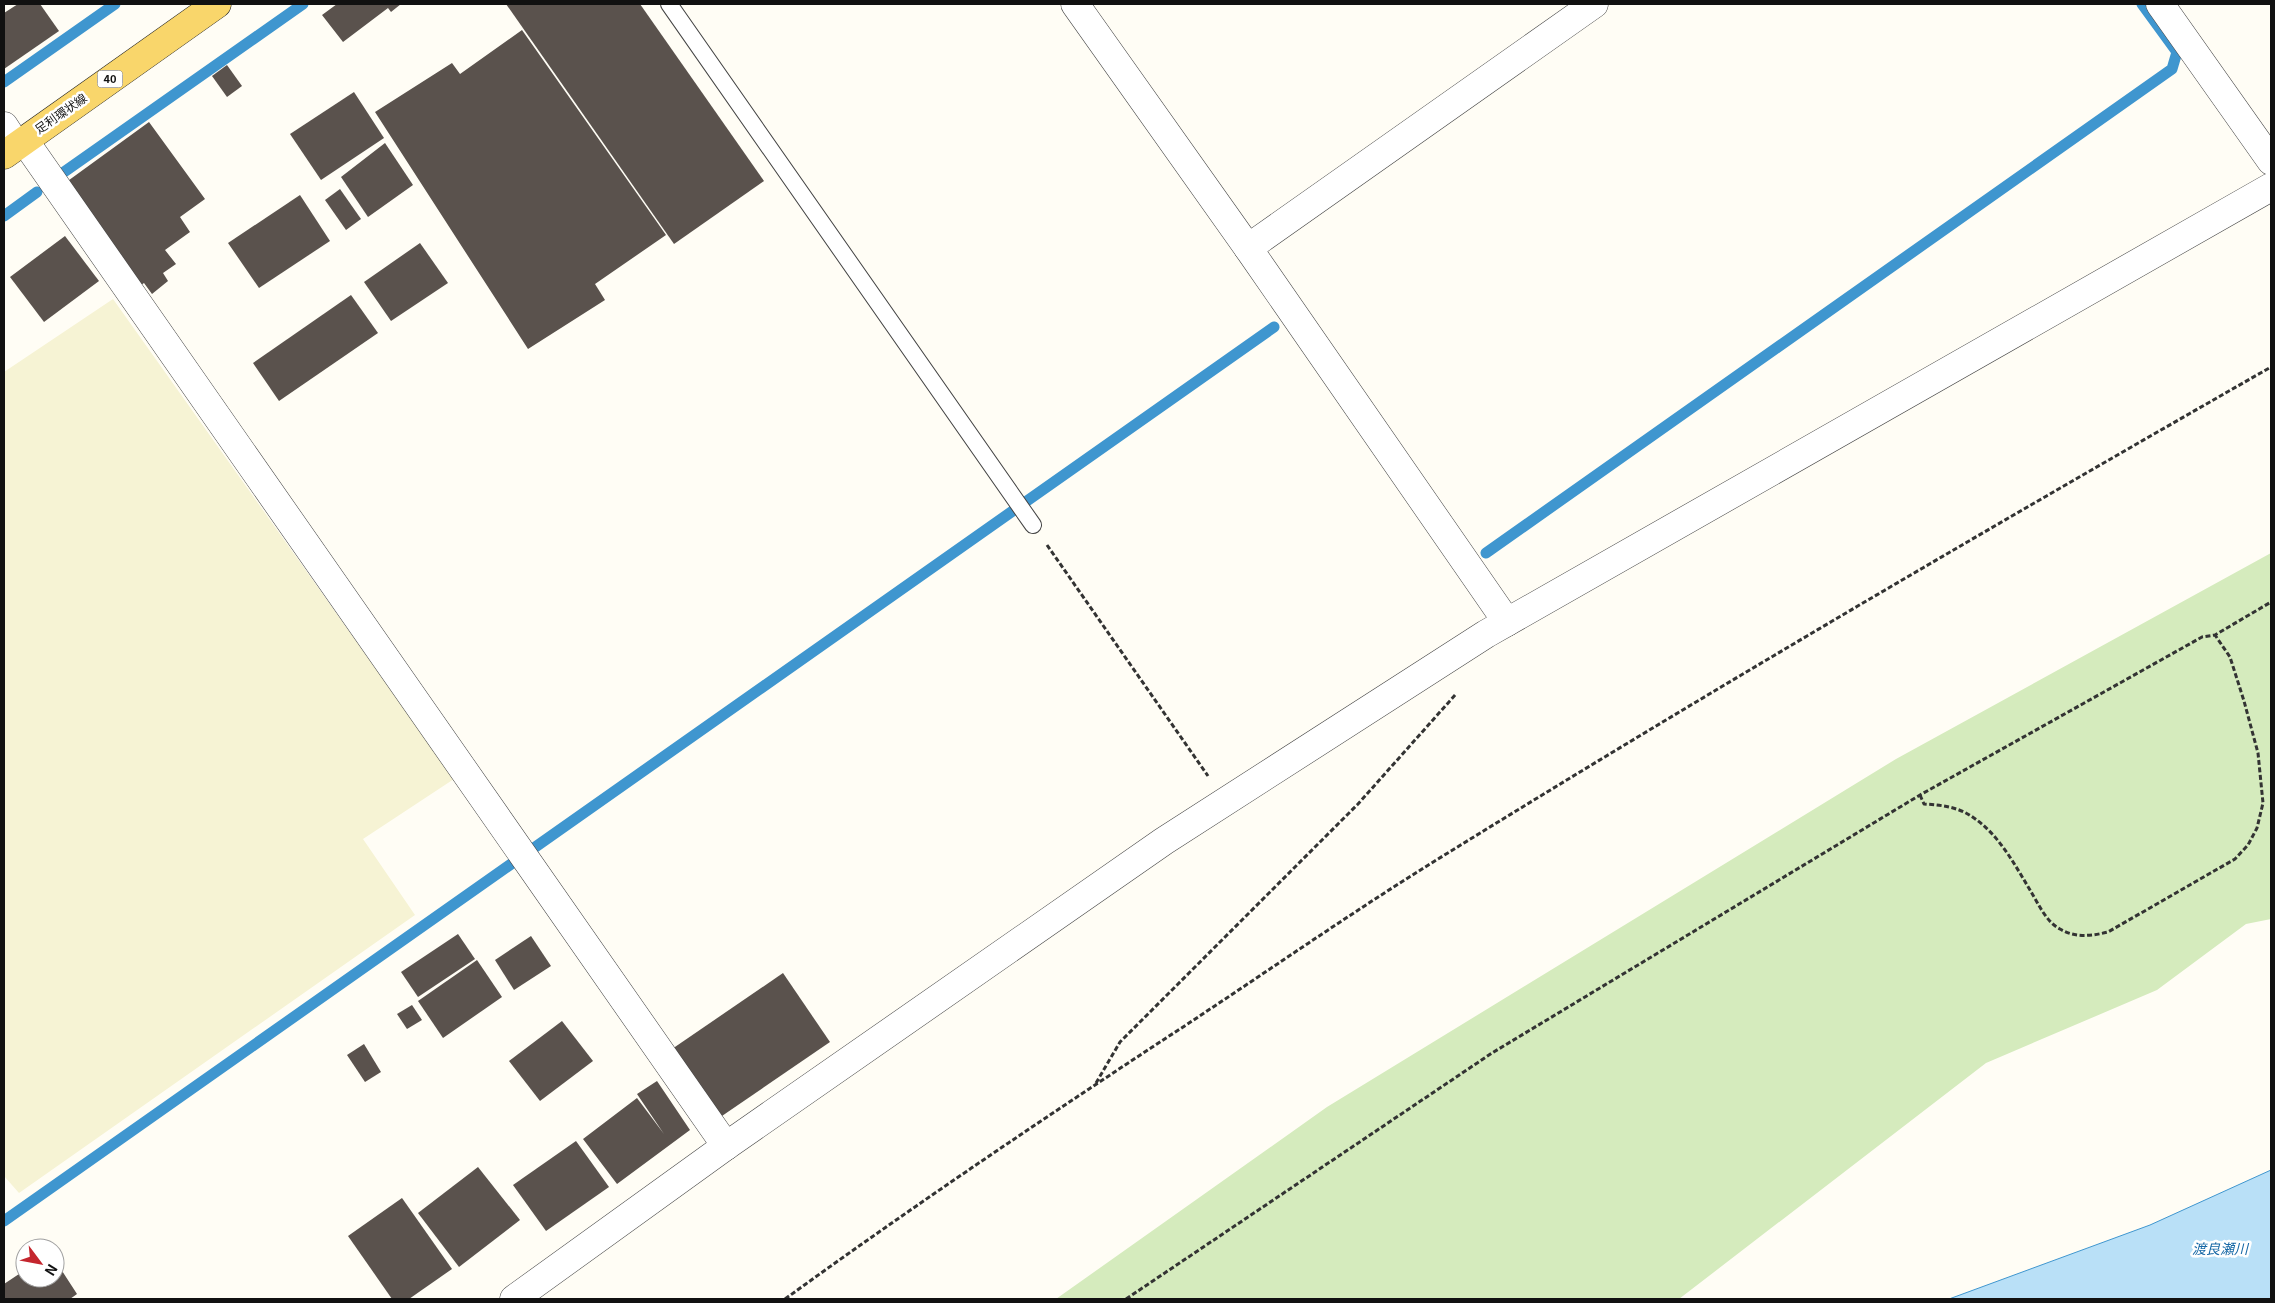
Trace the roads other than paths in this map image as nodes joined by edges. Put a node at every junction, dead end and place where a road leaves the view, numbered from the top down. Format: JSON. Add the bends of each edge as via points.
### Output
{"nodes":[{"id":1,"x":217,"y":4,"type":"edge"},
{"id":2,"x":669,"y":4,"type":"edge"},
{"id":3,"x":1075,"y":4,"type":"edge"},
{"id":4,"x":1594,"y":4,"type":"edge"},
{"id":5,"x":2160,"y":4,"type":"edge"},
{"id":6,"x":12,"y":142,"type":"edge"},
{"id":7,"x":2271,"y":161,"type":"edge"},
{"id":8,"x":2271,"y":187,"type":"edge"},
{"id":9,"x":1248,"y":248,"type":"junction"},
{"id":10,"x":1033,"y":525,"type":"road end"},
{"id":11,"x":1507,"y":622,"type":"junction"},
{"id":12,"x":726,"y":1146,"type":"junction"},
{"id":13,"x":514,"y":1299,"type":"edge"}],
"edges":[{"from":1,"to":6,"type":"main road","name":"足利環状線","number":"40"},
{"from":2,"to":10,"type":"lane"},
{"from":3,"to":9,"type":"street"},
{"from":4,"to":9,"type":"street"},
{"from":5,"to":7,"type":"street"},
{"from":6,"to":12,"type":"street"},
{"from":8,"to":11,"type":"street"},
{"from":9,"to":11,"type":"street"},
{"from":11,"to":12,"type":"street","via":[[1164,841]]},
{"from":12,"to":13,"type":"street"}]}
